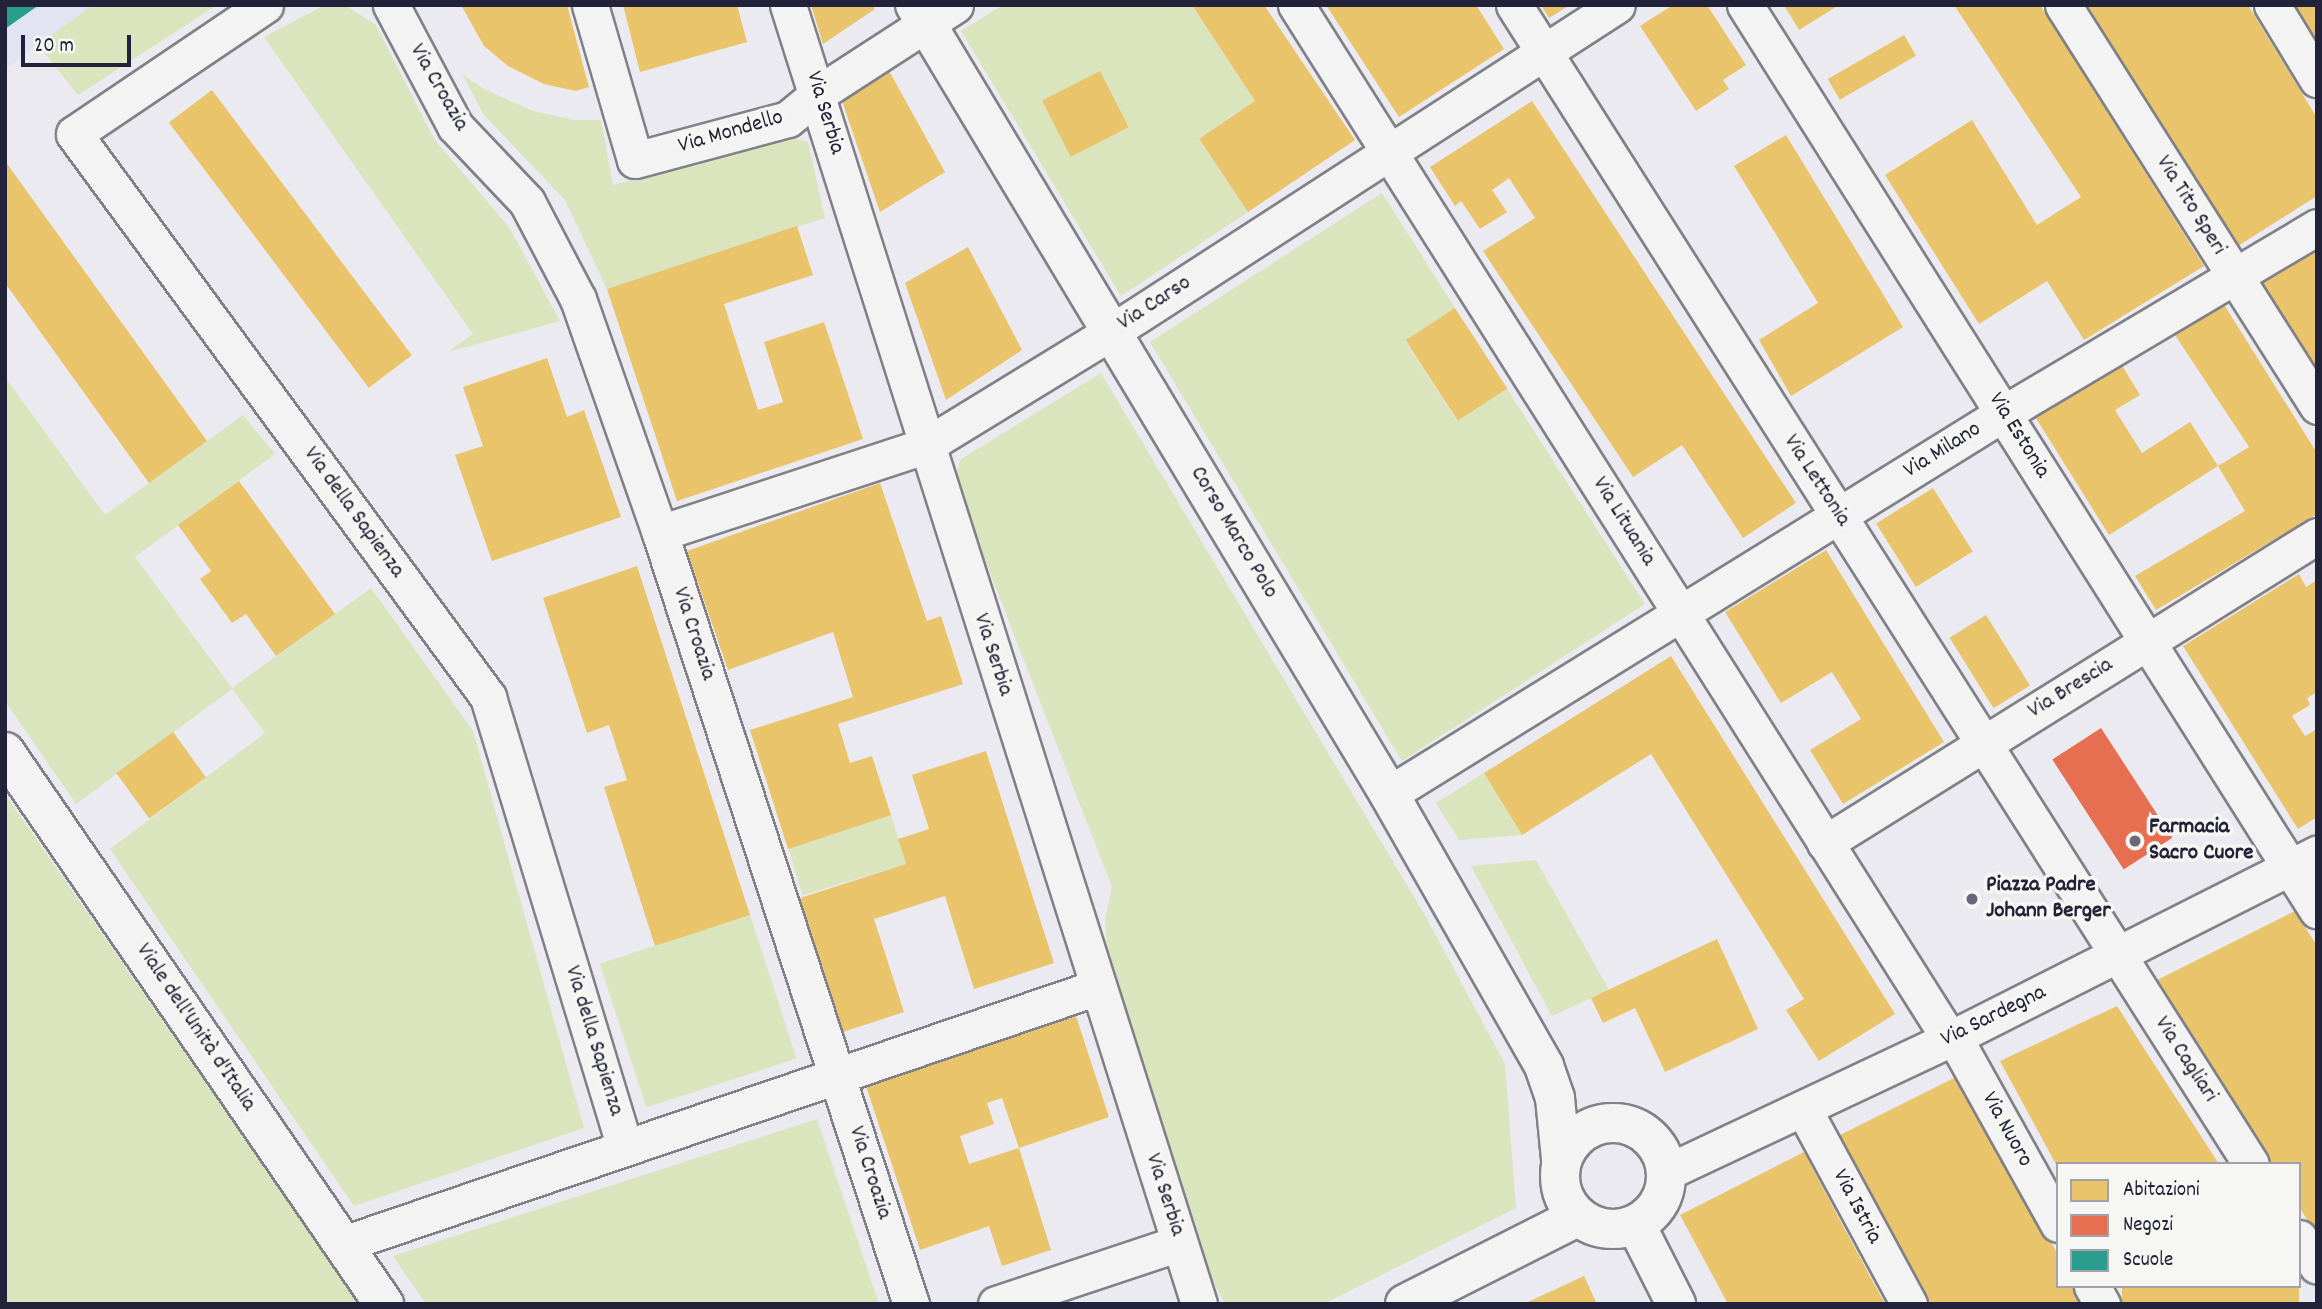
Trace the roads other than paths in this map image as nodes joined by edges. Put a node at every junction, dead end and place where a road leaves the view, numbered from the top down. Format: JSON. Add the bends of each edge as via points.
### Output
{"nodes":[{"id":1,"x":265,"y":5,"type":"edge"},
{"id":2,"x":391,"y":5,"type":"edge"},
{"id":3,"x":590,"y":5,"type":"edge"},
{"id":4,"x":788,"y":5,"type":"edge"},
{"id":5,"x":1296,"y":5,"type":"edge"},
{"id":6,"x":1514,"y":5,"type":"edge"},
{"id":7,"x":1617,"y":5,"type":"edge"},
{"id":8,"x":1745,"y":5,"type":"edge"},
{"id":9,"x":2063,"y":5,"type":"edge"},
{"id":10,"x":2272,"y":5,"type":"edge"},
{"id":11,"x":932,"y":12,"type":"edge"},
{"id":12,"x":1544,"y":52,"type":"junction"},
{"id":13,"x":2317,"y":79,"type":"edge"},
{"id":14,"x":819,"y":93,"type":"junction"},
{"id":15,"x":1389,"y":152,"type":"junction"},
{"id":16,"x":2317,"y":227,"type":"edge"},
{"id":17,"x":2235,"y":276,"type":"junction"},
{"id":18,"x":1113,"y":331,"type":"junction"},
{"id":19,"x":2317,"y":406,"type":"edge"},
{"id":20,"x":2004,"y":413,"type":"junction"},
{"id":21,"x":925,"y":446,"type":"junction"},
{"id":22,"x":1838,"y":515,"type":"junction"},
{"id":23,"x":660,"y":533,"type":"junction"},
{"id":24,"x":2317,"y":536,"type":"edge"},
{"id":25,"x":1680,"y":612,"type":"junction"},
{"id":26,"x":2145,"y":642,"type":"junction"},
{"id":27,"x":1984,"y":743,"type":"junction"},
{"id":28,"x":5,"y":752,"type":"edge"},
{"id":29,"x":1389,"y":794,"type":"junction"},
{"id":30,"x":1825,"y":843,"type":"junction"},
{"id":31,"x":2303,"y":861,"type":"edge"},
{"id":32,"x":2317,"y":910,"type":"edge"},
{"id":33,"x":2118,"y":956,"type":"junction"},
{"id":34,"x":1098,"y":987,"type":"junction"},
{"id":35,"x":1951,"y":1037,"type":"junction"},
{"id":36,"x":1544,"y":1066,"type":"junction"},
{"id":37,"x":837,"y":1076,"type":"junction"},
{"id":38,"x":1804,"y":1110,"type":"junction"},
{"id":39,"x":1630,"y":1125,"type":"junction"},
{"id":40,"x":625,"y":1148,"type":"junction"},
{"id":41,"x":1561,"y":1159,"type":"junction"},
{"id":42,"x":2250,"y":1162,"type":"edge"},
{"id":43,"x":1667,"y":1172,"type":"junction"},
{"id":44,"x":1577,"y":1217,"type":"junction"},
{"id":45,"x":2056,"y":1221,"type":"edge"},
{"id":46,"x":1636,"y":1224,"type":"junction"},
{"id":47,"x":2301,"y":1241,"type":"edge"},
{"id":48,"x":1180,"y":1243,"type":"junction"},
{"id":49,"x":343,"y":1244,"type":"junction"},
{"id":50,"x":2317,"y":1266,"type":"edge"},
{"id":51,"x":2093,"y":1288,"type":"edge"},
{"id":52,"x":384,"y":1304,"type":"edge"},
{"id":53,"x":911,"y":1304,"type":"edge"},
{"id":54,"x":996,"y":1304,"type":"edge"},
{"id":55,"x":1199,"y":1304,"type":"edge"},
{"id":56,"x":1405,"y":1304,"type":"edge"},
{"id":57,"x":1676,"y":1304,"type":"edge"},
{"id":58,"x":1909,"y":1304,"type":"edge"},
{"id":59,"x":2102,"y":1304,"type":"edge"}],
"edges":[{"from":1,"to":40,"type":"street","name":"Via della Sapienza","via":[[74,134],[488,697]]},
{"from":2,"to":23,"type":"street","name":"Via Croazia","via":[[455,126],[527,202],[559,257]]},
{"from":3,"to":14,"type":"street","name":"Via Mondello","via":[[635,160],[788,119]]},
{"from":4,"to":14,"type":"street","name":"Via Serbia"},
{"from":5,"to":15,"type":"street","name":"Via Lituania"},
{"from":6,"to":12,"type":"street","name":"Via Lettonia"},
{"from":7,"to":12,"type":"street","name":"Via Carso"},
{"from":8,"to":20,"type":"street","name":"Via Estonia"},
{"from":9,"to":17,"type":"street","name":"Via Tito Speri"},
{"from":10,"to":13,"type":"street"},
{"from":11,"to":14,"type":"street","name":"Via Mondello"},
{"from":11,"to":18,"type":"street","name":"Corso Marco Polo"},
{"from":12,"to":15,"type":"street","name":"Via Carso"},
{"from":12,"to":22,"type":"street","name":"Via Lettonia"},
{"from":14,"to":21,"type":"street","name":"Via Serbia"},
{"from":15,"to":18,"type":"street","name":"Via Carso"},
{"from":15,"to":25,"type":"street","name":"Via Lituania"},
{"from":16,"to":17,"type":"street","name":"Via Milano"},
{"from":17,"to":19,"type":"street","name":"Via Tito Speri"},
{"from":17,"to":20,"type":"street","name":"Via Milano"},
{"from":18,"to":21,"type":"street","name":"Via Carso"},
{"from":18,"to":29,"type":"street","name":"Corso Marco Polo"},
{"from":20,"to":22,"type":"street","name":"Via Milano"},
{"from":20,"to":26,"type":"street","name":"Via Estonia"},
{"from":21,"to":23,"type":"street","name":"Via Carso"},
{"from":21,"to":34,"type":"street","name":"Via Serbia"},
{"from":22,"to":25,"type":"street","name":"Via Milano"},
{"from":22,"to":27,"type":"street","name":"Via Lettonia"},
{"from":23,"to":37,"type":"street","name":"Via Croazia"},
{"from":24,"to":26,"type":"street","name":"Via Brescia"},
{"from":25,"to":29,"type":"street","name":"Via Milano"},
{"from":25,"to":30,"type":"street","name":"Via Lituania"},
{"from":26,"to":27,"type":"street","name":"Via Brescia"},
{"from":26,"to":31,"type":"street","name":"Via Estonia"},
{"from":27,"to":30,"type":"street","name":"Via Brescia"},
{"from":27,"to":33,"type":"street","name":"Via Lettonia"},
{"from":28,"to":49,"type":"street","name":"Viale dell'Unità d'Italia"},
{"from":29,"to":36,"type":"street","name":"Corso Marco Polo"},
{"from":30,"to":35,"type":"street","name":"Via Lituania"},
{"from":31,"to":32,"type":"street","name":"Via Estonia"},
{"from":31,"to":33,"type":"street","name":"Via Sardegna"},
{"from":33,"to":35,"type":"street","name":"Via Sardegna"},
{"from":33,"to":42,"type":"street","name":"Via Cagliari"},
{"from":34,"to":37,"type":"street"},
{"from":34,"to":48,"type":"street","name":"Via Serbia"},
{"from":35,"to":38,"type":"street","name":"Via Sardegna"},
{"from":35,"to":45,"type":"street","name":"Via Nuoro"},
{"from":36,"to":39,"type":"street","via":[[1570,1089]]},
{"from":36,"to":41,"type":"street","via":[[1555,1098]]},
{"from":37,"to":40,"type":"street"},
{"from":37,"to":53,"type":"street","name":"Via Croazia"},
{"from":38,"to":43,"type":"street","name":"Via Sardegna"},
{"from":38,"to":58,"type":"street","name":"Via Istria"},
{"from":39,"to":41,"type":"street","via":[[1609,1122],[1589,1128],[1572,1141]]},
{"from":39,"to":43,"type":"street","via":[[1648,1135],[1661,1152]]},
{"from":40,"to":49,"type":"street"},
{"from":41,"to":44,"type":"street","via":[[1561,1190]]},
{"from":43,"to":46,"type":"street","via":[[1664,1193],[1654,1211]]},
{"from":44,"to":46,"type":"street","via":[[1595,1227],[1616,1230]]},
{"from":44,"to":56,"type":"street"},
{"from":46,"to":57,"type":"street"},
{"from":47,"to":50,"type":"street"},
{"from":48,"to":54,"type":"street"},
{"from":48,"to":55,"type":"street","name":"Via Serbia"},
{"from":49,"to":52,"type":"street","name":"Viale dell'Unità d'Italia"},
{"from":51,"to":59,"type":"street"}]}
